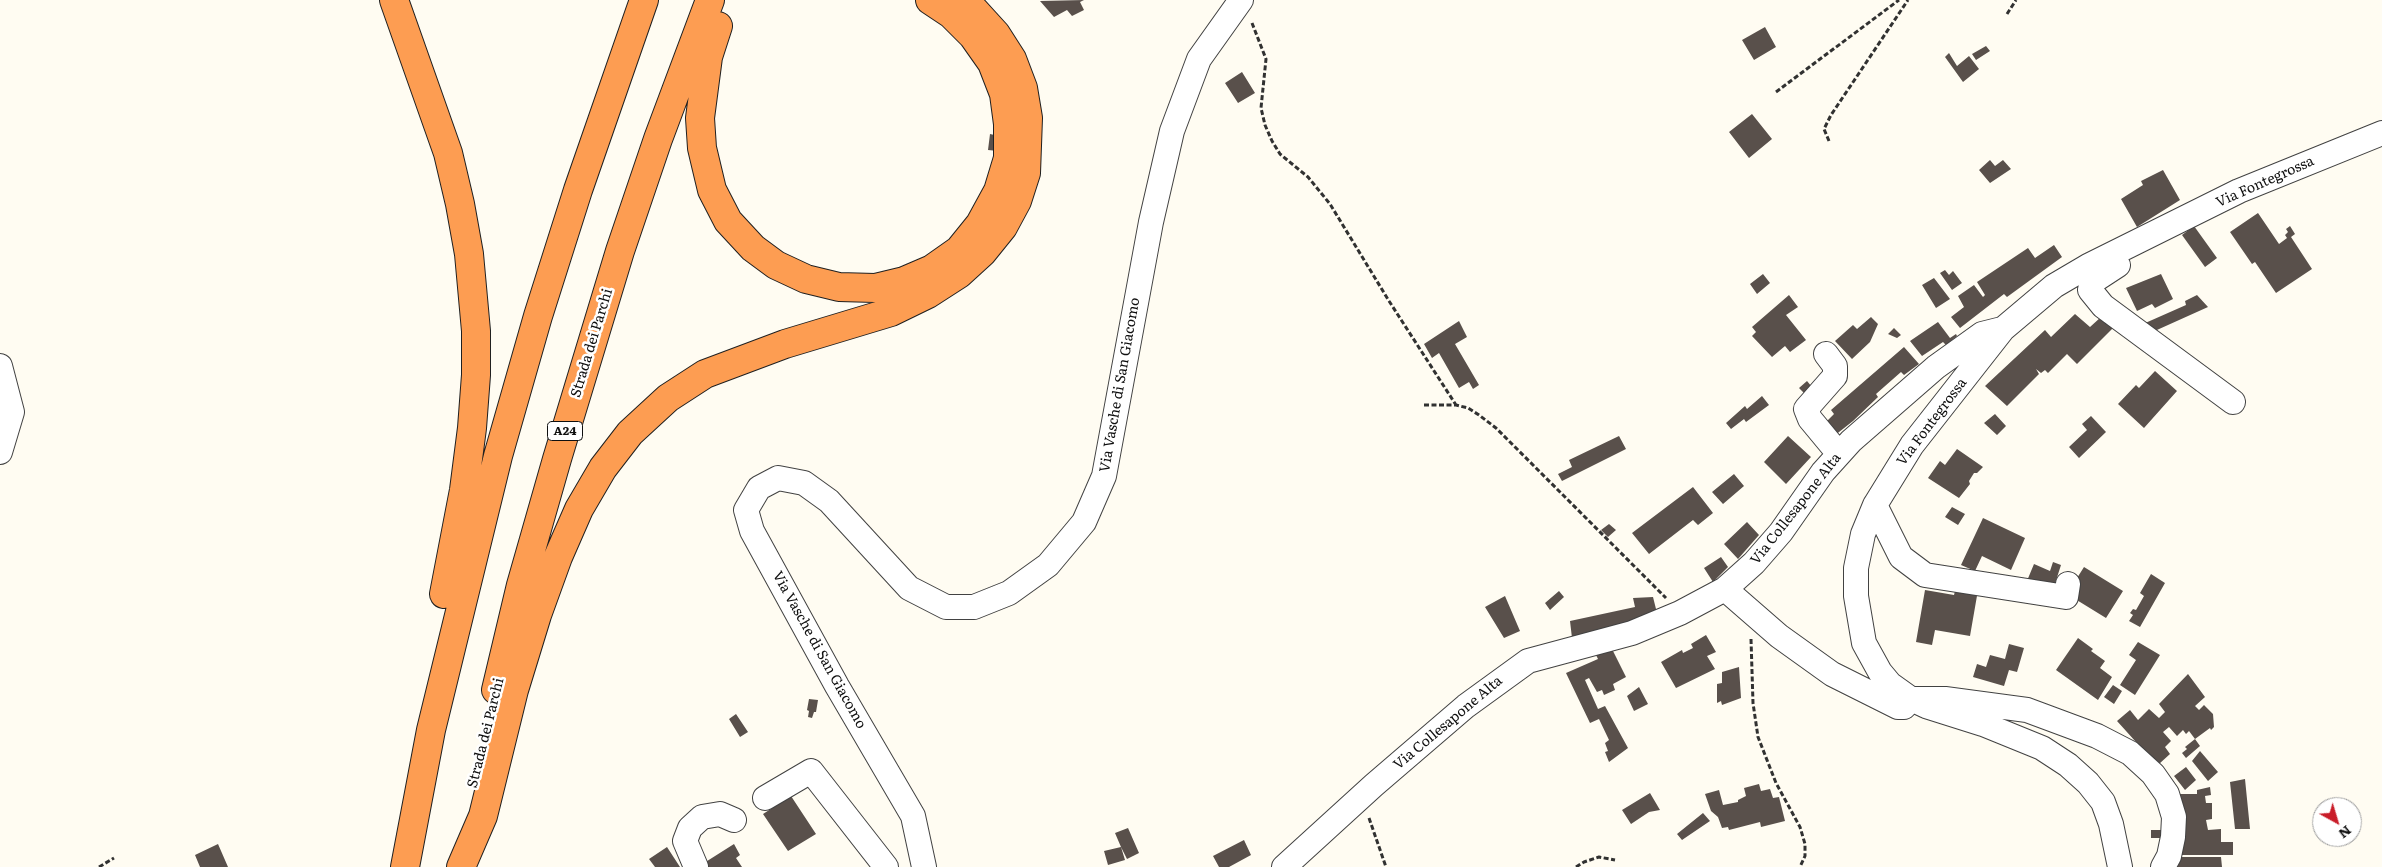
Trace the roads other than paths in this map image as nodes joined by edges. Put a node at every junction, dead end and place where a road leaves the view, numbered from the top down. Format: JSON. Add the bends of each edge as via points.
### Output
{"nodes":[{"id":1,"x":394,"y":0,"type":"edge"},
{"id":2,"x":930,"y":0,"type":"edge"},
{"id":3,"x":965,"y":0,"type":"edge"},
{"id":4,"x":717,"y":4,"type":"edge"},
{"id":5,"x":641,"y":6,"type":"edge"},
{"id":6,"x":1245,"y":7,"type":"edge"},
{"id":7,"x":2382,"y":133,"type":"edge"},
{"id":8,"x":2155,"y":233,"type":"junction"},
{"id":9,"x":2003,"y":329,"type":"junction"},
{"id":10,"x":1826,"y":354,"type":"dead end"},
{"id":11,"x":0,"y":366,"type":"edge"},
{"id":12,"x":2233,"y":402,"type":"dead end"},
{"id":13,"x":0,"y":452,"type":"edge"},
{"id":14,"x":1839,"y":454,"type":"junction"},
{"id":15,"x":1875,"y":505,"type":"junction"},
{"id":16,"x":2068,"y":584,"type":"dead end"},
{"id":17,"x":1725,"y":589,"type":"junction"},
{"id":18,"x":1911,"y":699,"type":"junction"},
{"id":19,"x":431,"y":730,"type":"junction"},
{"id":20,"x":765,"y":798,"type":"dead end"},
{"id":21,"x":734,"y":820,"type":"dead end"},
{"id":22,"x":405,"y":867,"type":"edge"},
{"id":23,"x":454,"y":867,"type":"edge"},
{"id":24,"x":461,"y":867,"type":"edge"},
{"id":25,"x":696,"y":867,"type":"edge"},
{"id":26,"x":886,"y":867,"type":"edge"},
{"id":27,"x":924,"y":867,"type":"edge"},
{"id":28,"x":1284,"y":867,"type":"edge"},
{"id":29,"x":2120,"y":867,"type":"edge"},
{"id":30,"x":2164,"y":867,"type":"edge"}],
"edges":[{"from":1,"to":19,"type":"highway","via":[[448,153],[469,254],[476,331],[475,402],[464,490],[430,661]]},
{"from":2,"to":4,"type":"highway","via":[[951,14],[973,36],[992,63],[1004,94],[1008,158],[998,191],[980,224],[959,250],[932,269],[904,281],[875,288],[840,287],[806,279],[776,265],[753,248],[728,221],[712,190],[702,148],[700,118]]},
{"from":3,"to":24,"type":"highway","via":[[996,34],[1012,59],[1023,88],[1028,118],[1026,173],[1017,201],[1003,227],[959,274],[928,294],[891,312],[785,344],[705,374],[668,398],[630,432],[578,509],[558,557],[514,690],[483,816]]},
{"from":4,"to":23,"type":"highway","name":"Strada dei Parchi","number":"A24","via":[[658,139],[620,251],[521,585]]},
{"from":5,"to":19,"type":"highway","via":[[538,316],[498,456]]},
{"from":6,"to":27,"type":"street","name":"Via Vasche di San Giacomo","via":[[1199,59],[1172,131],[1151,222],[1104,476],[1084,522],[1048,565],[1009,593],[974,607],[946,607],[909,588],[829,501],[804,483],[778,478],[759,488],[746,510],[752,531],[913,816]]},
{"from":7,"to":8,"type":"street","name":"Via Fontegrossa","via":[[2239,191]]},
{"from":8,"to":9,"type":"street","name":"Via Fontegrossa","via":[[2054,286]]},
{"from":8,"to":12,"type":"street","via":[[2139,250],[2092,282],[2090,290],[2116,318]]},
{"from":9,"to":14,"type":"street","name":"Via Collesapone Alta","via":[[1982,334],[1936,367]]},
{"from":9,"to":15,"type":"street","name":"Via Fontegrossa","via":[[1912,445]]},
{"from":10,"to":14,"type":"street","via":[[1835,366],[1835,376],[1806,409],[1810,419]]},
{"from":11,"to":13,"type":"street","via":[[12,412]]},
{"from":14,"to":17,"type":"street","name":"Via Collesapone Alta","via":[[1754,564]]},
{"from":15,"to":16,"type":"street","via":[[1901,558],[1925,575],[2066,597]]},
{"from":15,"to":18,"type":"street","name":"Via Fontegrossa","via":[[1863,534],[1856,568],[1860,628],[1872,661],[1890,684]]},
{"from":17,"to":18,"type":"street","via":[[1751,613],[1832,674],[1898,706],[1904,707]]},
{"from":17,"to":28,"type":"street","name":"Via Collesapone Alta","via":[[1632,633],[1528,660],[1466,706]]},
{"from":18,"to":29,"type":"street","name":"Via Fontegrossa","via":[[1938,712],[1984,724],[2042,748],[2068,765],[2103,802]]},
{"from":18,"to":30,"type":"street","via":[[1945,699],[2027,710],[2097,736],[2130,753],[2153,774],[2167,794],[2174,817],[2173,837]]},
{"from":19,"to":22,"type":"highway"},
{"from":20,"to":26,"type":"street","via":[[811,771]]},
{"from":21,"to":25,"type":"street","via":[[720,814],[702,817],[690,828],[685,841]]}]}
